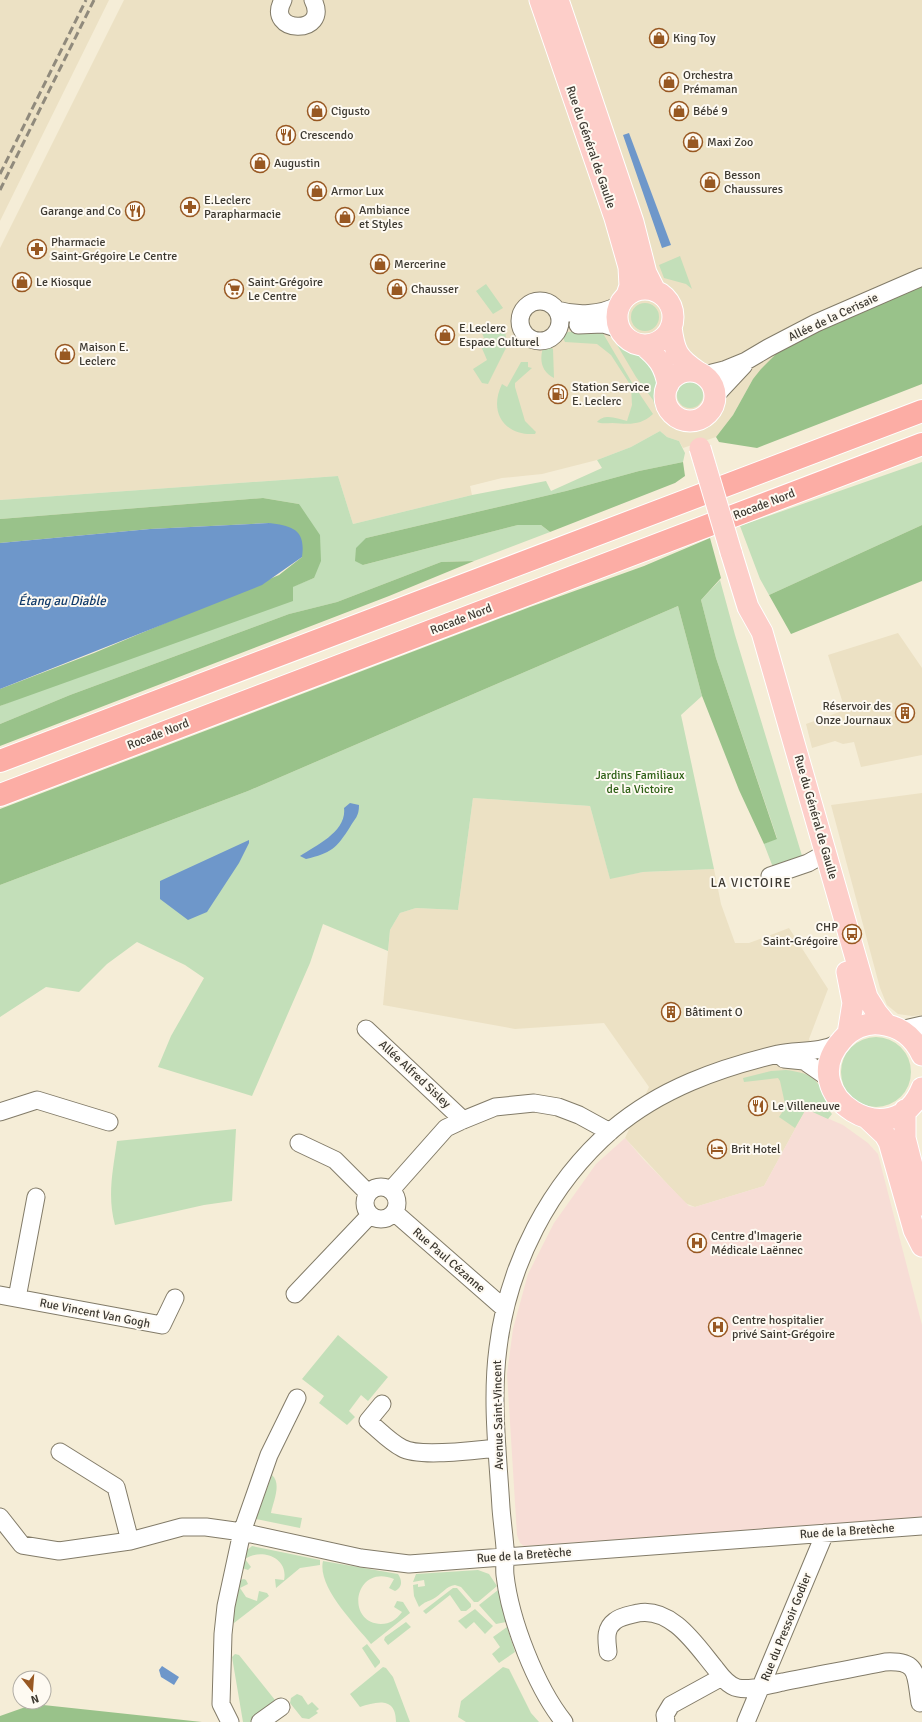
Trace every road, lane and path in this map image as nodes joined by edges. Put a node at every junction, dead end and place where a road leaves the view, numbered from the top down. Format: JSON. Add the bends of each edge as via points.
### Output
{"nodes":[{"id":1,"x":283,"y":0,"type":"edge"},
{"id":2,"x":324,"y":0,"type":"edge"},
{"id":3,"x":540,"y":0,"type":"edge"},
{"id":4,"x":558,"y":0,"type":"edge"},
{"id":5,"x":314,"y":7,"type":"edge"},
{"id":6,"x":922,"y":277,"type":"edge"},
{"id":7,"x":655,"y":291,"type":"junction"},
{"id":8,"x":623,"y":300,"type":"junction"},
{"id":9,"x":557,"y":310,"type":"junction"},
{"id":10,"x":671,"y":327,"type":"junction"},
{"id":11,"x":560,"y":328,"type":"junction"},
{"id":12,"x":619,"y":329,"type":"junction"},
{"id":13,"x":643,"y":346,"type":"junction"},
{"id":14,"x":746,"y":361,"type":"junction"},
{"id":15,"x":701,"y":374,"type":"junction"},
{"id":16,"x":668,"y":385,"type":"junction"},
{"id":17,"x":715,"y":396,"type":"junction"},
{"id":18,"x":922,"y":398,"type":"edge"},
{"id":19,"x":913,"y":414,"type":"edge"},
{"id":20,"x":707,"y":415,"type":"junction"},
{"id":21,"x":682,"y":420,"type":"junction"},
{"id":22,"x":922,"y":444,"type":"edge"},
{"id":23,"x":700,"y":448,"type":"junction"},
{"id":24,"x":748,"y":607,"type":"junction"},
{"id":25,"x":0,"y":761,"type":"edge"},
{"id":26,"x":0,"y":795,"type":"edge"},
{"id":27,"x":813,"y":861,"type":"junction"},
{"id":28,"x":770,"y":876,"type":"dead end"},
{"id":29,"x":922,"y":1024,"type":"edge"},
{"id":30,"x":894,"y":1027,"type":"junction"},
{"id":31,"x":366,"y":1029,"type":"dead end"},
{"id":32,"x":843,"y":1038,"type":"junction"},
{"id":33,"x":922,"y":1055,"type":"edge"},
{"id":34,"x":754,"y":1060,"type":"junction"},
{"id":35,"x":830,"y":1079,"type":"junction"},
{"id":36,"x":922,"y":1088,"type":"edge"},
{"id":37,"x":905,"y":1110,"type":"junction"},
{"id":38,"x":0,"y":1112,"type":"edge"},
{"id":39,"x":867,"y":1118,"type":"junction"},
{"id":40,"x":463,"y":1120,"type":"junction"},
{"id":41,"x":109,"y":1122,"type":"dead end"},
{"id":42,"x":610,"y":1132,"type":"junction"},
{"id":43,"x":299,"y":1143,"type":"dead end"},
{"id":44,"x":391,"y":1190,"type":"junction"},
{"id":45,"x":368,"y":1193,"type":"junction"},
{"id":46,"x":36,"y":1197,"type":"dead end"},
{"id":47,"x":922,"y":1205,"type":"edge"},
{"id":48,"x":394,"y":1212,"type":"junction"},
{"id":49,"x":370,"y":1215,"type":"junction"},
{"id":50,"x":922,"y":1246,"type":"edge"},
{"id":51,"x":295,"y":1294,"type":"dead end"},
{"id":52,"x":0,"y":1295,"type":"edge"},
{"id":53,"x":17,"y":1298,"type":"junction"},
{"id":54,"x":175,"y":1298,"type":"dead end"},
{"id":55,"x":505,"y":1309,"type":"junction"},
{"id":56,"x":297,"y":1398,"type":"dead end"},
{"id":57,"x":382,"y":1404,"type":"dead end"},
{"id":58,"x":497,"y":1448,"type":"junction"},
{"id":59,"x":60,"y":1452,"type":"dead end"},
{"id":60,"x":0,"y":1517,"type":"edge"},
{"id":61,"x":922,"y":1526,"type":"edge"},
{"id":62,"x":242,"y":1532,"type":"junction"},
{"id":63,"x":825,"y":1533,"type":"junction"},
{"id":64,"x":130,"y":1541,"type":"junction"},
{"id":65,"x":505,"y":1557,"type":"junction"},
{"id":66,"x":608,"y":1652,"type":"dead end"},
{"id":67,"x":722,"y":1677,"type":"junction"},
{"id":68,"x":761,"y":1686,"type":"junction"},
{"id":69,"x":920,"y":1703,"type":"dead end"},
{"id":70,"x":281,"y":1707,"type":"dead end"},
{"id":71,"x":230,"y":1722,"type":"edge"},
{"id":72,"x":260,"y":1722,"type":"edge"},
{"id":73,"x":564,"y":1722,"type":"edge"},
{"id":74,"x":666,"y":1722,"type":"edge"},
{"id":75,"x":746,"y":1722,"type":"edge"}],
"edges":[{"from":1,"to":5,"type":"street","via":[[280,7],[281,16],[291,26],[306,25]]},
{"from":2,"to":5,"type":"street"},
{"from":3,"to":8,"type":"main road","name":"Rue du Général de Gaulle","via":[[615,218],[629,267],[630,286]]},
{"from":4,"to":7,"type":"main road","name":"Rue du Général de Gaulle","via":[[633,222],[646,273]]},
{"from":6,"to":14,"type":"street","name":"Allée de la Cerisaie","via":[[816,323]]},
{"from":7,"to":8,"type":"main road","via":[[640,290]]},
{"from":7,"to":10,"type":"main road","name":"Rue du Général de Gaulle","via":[[663,296],[670,306],[673,318]]},
{"from":8,"to":9,"type":"street","via":[[600,313],[567,313]]},
{"from":8,"to":12,"type":"main road","name":"Rue du Général de Gaulle","via":[[616,317]]},
{"from":9,"to":11,"type":"street"},
{"from":9,"to":11,"type":"street","via":[[544,301],[534,301],[523,309],[519,321],[527,337],[538,341],[551,338]]},
{"from":10,"to":13,"type":"main road","via":[[664,338]]},
{"from":10,"to":15,"type":"main road","name":"Rue du Général de Gaulle","via":[[676,353],[683,362]]},
{"from":11,"to":12,"type":"street","via":[[603,324]]},
{"from":12,"to":13,"type":"main road","via":[[630,342]]},
{"from":13,"to":16,"type":"main road","name":"Rue du Général de Gaulle","via":[[660,360]]},
{"from":14,"to":15,"type":"street","name":"Allée de la Cerisaie","via":[[724,370]]},
{"from":14,"to":17,"type":"street","name":"Allée de la Cerisaie"},
{"from":15,"to":16,"type":"main road","via":[[681,373]]},
{"from":15,"to":17,"type":"main road","via":[[712,384]]},
{"from":16,"to":21,"type":"main road","name":"Rue du Général de Gaulle","via":[[667,404],[674,415]]},
{"from":17,"to":20,"type":"main road","name":"Rue du Général de Gaulle","via":[[712,410]]},
{"from":18,"to":19,"type":"highway","via":[[917,400]]},
{"from":19,"to":25,"type":"highway"},
{"from":20,"to":21,"type":"main road","via":[[695,421]]},
{"from":20,"to":23,"type":"main road","name":"Rue du Général de Gaulle"},
{"from":21,"to":23,"type":"main road","name":"Rue du Général de Gaulle"},
{"from":22,"to":26,"type":"highway","name":"Rocade Nord"},
{"from":23,"to":24,"type":"main road","name":"Rue du Général de Gaulle","bridge":true},
{"from":24,"to":27,"type":"main road","name":"Rue du Général de Gaulle","via":[[751,637]]},
{"from":24,"to":30,"type":"main road","name":"Rue du Général de Gaulle","via":[[762,632],[868,997],[877,1014]]},
{"from":27,"to":28,"type":"street"},
{"from":27,"to":32,"type":"main road","name":"Rue du Général de Gaulle","via":[[851,987],[853,1002]]},
{"from":29,"to":30,"type":"street"},
{"from":30,"to":32,"type":"main road","via":[[866,1025]]},
{"from":30,"to":33,"type":"main road","name":"Rue du Général de Gaulle","via":[[914,1041]]},
{"from":31,"to":40,"type":"street","name":"Allée Alfred Sisley"},
{"from":32,"to":34,"type":"street","name":"Avenue Saint-Vincent","via":[[830,1047],[782,1053]]},
{"from":32,"to":35,"type":"main road","name":"Rue du Général de Gaulle","via":[[831,1060]]},
{"from":34,"to":35,"type":"street","name":"Avenue Saint-Vincent","via":[[790,1058],[804,1061]]},
{"from":34,"to":42,"type":"street","name":"Avenue Saint-Vincent","via":[[680,1087],[642,1108]]},
{"from":35,"to":39,"type":"main road","via":[[835,1094],[844,1106]]},
{"from":36,"to":37,"type":"main road","via":[[917,1098]]},
{"from":37,"to":39,"type":"main road","via":[[887,1118]]},
{"from":37,"to":47,"type":"main road","via":[[905,1138]]},
{"from":38,"to":41,"type":"street","via":[[37,1100]]},
{"from":39,"to":50,"type":"main road","via":[[889,1142],[914,1230]]},
{"from":40,"to":42,"type":"street","via":[[495,1107],[534,1103],[558,1107],[579,1115]]},
{"from":40,"to":44,"type":"street","via":[[446,1128]]},
{"from":42,"to":55,"type":"street","name":"Avenue Saint-Vincent","via":[[579,1163],[548,1205],[518,1266]]},
{"from":43,"to":45,"type":"street","via":[[335,1160]]},
{"from":44,"to":45,"type":"street","via":[[383,1186]]},
{"from":44,"to":48,"type":"street","via":[[396,1196]]},
{"from":45,"to":49,"type":"street","via":[[364,1200],[365,1208]]},
{"from":46,"to":53,"type":"street"},
{"from":48,"to":49,"type":"street","via":[[387,1218],[379,1219]]},
{"from":48,"to":55,"type":"street","name":"Rue Paul Cézanne"},
{"from":49,"to":51,"type":"street"},
{"from":52,"to":53,"type":"street","name":"Rue Vincent Van Gogh"},
{"from":53,"to":54,"type":"street","name":"Rue Vincent Van Gogh","via":[[162,1325]]},
{"from":55,"to":58,"type":"street","name":"Avenue Saint-Vincent","via":[[495,1392]]},
{"from":56,"to":62,"type":"street","via":[[269,1455]]},
{"from":57,"to":58,"type":"street","via":[[368,1421],[403,1449],[413,1453]]},
{"from":58,"to":65,"type":"street","name":"Avenue Saint-Vincent"},
{"from":59,"to":64,"type":"street","via":[[116,1487]]},
{"from":60,"to":64,"type":"street","name":"Rue de la Bretèche","via":[[22,1545],[59,1551]]},
{"from":61,"to":63,"type":"street","name":"Rue de la Bretèche"},
{"from":62,"to":64,"type":"street","name":"Rue de la Bretèche","via":[[182,1527]]},
{"from":62,"to":65,"type":"street","name":"Rue de la Bretèche","via":[[361,1558],[409,1564]]},
{"from":62,"to":71,"type":"street","via":[[226,1606],[223,1634],[221,1704]]},
{"from":63,"to":65,"type":"street","name":"Rue de la Bretèche"},
{"from":63,"to":68,"type":"street","name":"Rue du Pressoir Godier"},
{"from":65,"to":73,"type":"street","name":"Avenue Saint-Vincent","via":[[506,1581],[519,1633],[534,1670]]},
{"from":66,"to":67,"type":"street","via":[[607,1634],[614,1622],[629,1615],[651,1612],[679,1627]]},
{"from":67,"to":68,"type":"street","via":[[738,1688]]},
{"from":67,"to":74,"type":"street","via":[[671,1705],[665,1715]]},
{"from":68,"to":69,"type":"street","via":[[885,1662],[898,1662],[910,1666],[914,1672]]},
{"from":68,"to":75,"type":"street","name":"Rue du Pressoir Godier"},
{"from":70,"to":72,"type":"street"}]}
